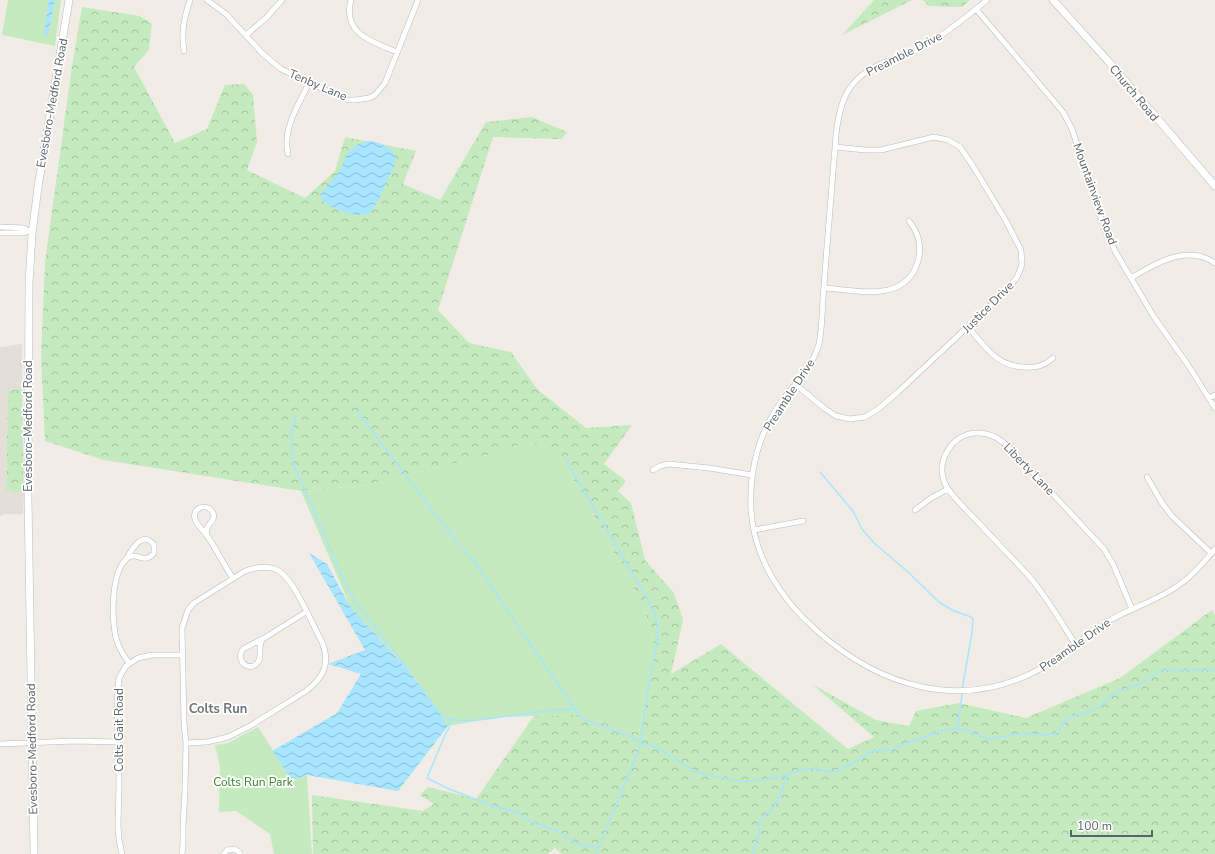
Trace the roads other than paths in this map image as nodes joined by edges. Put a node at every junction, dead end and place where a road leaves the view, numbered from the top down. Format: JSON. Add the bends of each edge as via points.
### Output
{"nodes":[{"id":1,"x":69,"y":0,"type":"edge"},
{"id":2,"x":190,"y":0,"type":"edge"},
{"id":3,"x":207,"y":0,"type":"edge"},
{"id":4,"x":282,"y":0,"type":"edge"},
{"id":5,"x":351,"y":0,"type":"edge"},
{"id":6,"x":418,"y":0,"type":"edge"},
{"id":7,"x":987,"y":0,"type":"edge"},
{"id":8,"x":1053,"y":0,"type":"edge"},
{"id":9,"x":976,"y":9,"type":"junction"},
{"id":10,"x":246,"y":35,"type":"junction"},
{"id":11,"x":184,"y":51,"type":"dead end"},
{"id":12,"x":397,"y":52,"type":"junction"},
{"id":13,"x":309,"y":82,"type":"junction"},
{"id":14,"x":835,"y":147,"type":"junction"},
{"id":15,"x":288,"y":154,"type":"dead end"},
{"id":16,"x":1215,"y":186,"type":"edge"},
{"id":17,"x":909,"y":221,"type":"dead end"},
{"id":18,"x":0,"y":227,"type":"edge"},
{"id":19,"x":30,"y":231,"type":"junction"},
{"id":20,"x":0,"y":232,"type":"edge"},
{"id":21,"x":1215,"y":262,"type":"edge"},
{"id":22,"x":1131,"y":278,"type":"junction"},
{"id":23,"x":824,"y":288,"type":"junction"},
{"id":24,"x":968,"y":327,"type":"junction"},
{"id":25,"x":1053,"y":358,"type":"dead end"},
{"id":26,"x":796,"y":384,"type":"junction"},
{"id":27,"x":1215,"y":394,"type":"edge"},
{"id":28,"x":1209,"y":398,"type":"junction"},
{"id":29,"x":1215,"y":408,"type":"edge"},
{"id":30,"x":653,"y":470,"type":"dead end"},
{"id":31,"x":752,"y":475,"type":"junction"},
{"id":32,"x":1147,"y":477,"type":"dead end"},
{"id":33,"x":948,"y":489,"type":"junction"},
{"id":34,"x":915,"y":510,"type":"dead end"},
{"id":35,"x":803,"y":520,"type":"dead end"},
{"id":36,"x":754,"y":530,"type":"junction"},
{"id":37,"x":206,"y":534,"type":"junction"},
{"id":38,"x":1213,"y":551,"type":"edge"},
{"id":39,"x":125,"y":560,"type":"junction"},
{"id":40,"x":233,"y":578,"type":"junction"},
{"id":41,"x":1132,"y":609,"type":"junction"},
{"id":42,"x":306,"y":612,"type":"junction"},
{"id":43,"x":262,"y":640,"type":"junction"},
{"id":44,"x":1076,"y":645,"type":"junction"},
{"id":45,"x":182,"y":655,"type":"junction"},
{"id":46,"x":129,"y":663,"type":"junction"},
{"id":47,"x":118,"y":742,"type":"junction"},
{"id":48,"x":33,"y":743,"type":"junction"},
{"id":49,"x":186,"y":743,"type":"junction"},
{"id":50,"x":0,"y":744,"type":"edge"},
{"id":51,"x":34,"y":854,"type":"edge"},
{"id":52,"x":122,"y":854,"type":"edge"},
{"id":53,"x":182,"y":854,"type":"edge"},
{"id":54,"x":224,"y":854,"type":"edge"},
{"id":55,"x":240,"y":854,"type":"edge"}],
"edges":[{"from":1,"to":19,"type":"street","name":"Evesboro-Medford Road"},
{"from":2,"to":11,"type":"street","via":[[182,28]]},
{"from":3,"to":10,"type":"street","name":"Tenby Lane"},
{"from":4,"to":10,"type":"street"},
{"from":5,"to":12,"type":"street","via":[[350,17],[355,29],[364,37]]},
{"from":6,"to":12,"type":"street","name":"Tenby Lane"},
{"from":7,"to":9,"type":"street","name":"Preamble Drive"},
{"from":8,"to":16,"type":"street","name":"Church Road"},
{"from":9,"to":14,"type":"street","name":"Preamble Drive","via":[[928,44],[873,68],[856,80],[841,105]]},
{"from":9,"to":22,"type":"street","name":"Mountainview Road","via":[[1063,112],[1072,130],[1104,227]]},
{"from":10,"to":13,"type":"street","name":"Tenby Lane","via":[[275,64]]},
{"from":12,"to":13,"type":"street","name":"Tenby Lane","via":[[381,90],[369,98],[348,100]]},
{"from":13,"to":15,"type":"street","via":[[288,132]]},
{"from":14,"to":23,"type":"street","name":"Preamble Drive"},
{"from":14,"to":24,"type":"street","name":"Justice Drive","via":[[881,150],[934,138],[948,140],[965,153],[1014,235],[1021,250],[1022,264],[1013,283]]},
{"from":17,"to":23,"type":"street","via":[[919,238],[920,251],[915,270],[906,281],[894,289],[880,292]]},
{"from":18,"to":19,"type":"street","via":[[24,228]]},
{"from":19,"to":20,"type":"street"},
{"from":19,"to":48,"type":"street","name":"Evesboro-Medford Road","via":[[28,417]]},
{"from":21,"to":22,"type":"street","via":[[1199,256],[1179,256],[1160,261]]},
{"from":22,"to":28,"type":"street","name":"Mountainview Road"},
{"from":23,"to":26,"type":"street","name":"Preamble Drive","via":[[818,345],[811,362]]},
{"from":24,"to":25,"type":"street","via":[[996,357],[1007,364],[1038,367]]},
{"from":24,"to":26,"type":"street","name":"Justice Drive","via":[[885,404],[865,417],[850,420],[836,416]]},
{"from":26,"to":31,"type":"street","name":"Preamble Drive","via":[[767,426],[757,449]]},
{"from":27,"to":28,"type":"street"},
{"from":28,"to":29,"type":"street","name":"Mountainview Road"},
{"from":30,"to":31,"type":"street","via":[[669,464]]},
{"from":31,"to":36,"type":"street","name":"Preamble Drive","via":[[751,508]]},
{"from":32,"to":38,"type":"street","via":[[1172,516]]},
{"from":33,"to":34,"type":"street"},
{"from":33,"to":41,"type":"street","name":"Liberty Lane","via":[[943,477],[943,462],[955,442],[968,434],[976,433],[999,438],[1104,549]]},
{"from":33,"to":44,"type":"street","name":"Liberty Lane","via":[[1037,586]]},
{"from":35,"to":36,"type":"street"},
{"from":36,"to":44,"type":"street","name":"Preamble Drive","via":[[774,582],[804,620],[848,655],[898,681],[920,688],[944,691],[983,690],[1030,674]]},
{"from":37,"to":37,"type":"street","via":[[195,519],[197,510],[203,507],[212,510],[214,516]]},
{"from":37,"to":40,"type":"street"},
{"from":38,"to":41,"type":"street","name":"Preamble Drive","via":[[1192,575],[1176,587]]},
{"from":39,"to":39,"type":"street","via":[[133,556],[149,558],[154,553],[154,545],[146,539],[141,540]]},
{"from":39,"to":46,"type":"street","via":[[115,587],[114,620],[117,642]]},
{"from":40,"to":42,"type":"street","via":[[253,568],[278,570],[292,586]]},
{"from":40,"to":45,"type":"street","via":[[194,603],[188,610],[182,628]]},
{"from":41,"to":44,"type":"street","name":"Preamble Drive","via":[[1102,625]]},
{"from":42,"to":43,"type":"street"},
{"from":42,"to":49,"type":"street","via":[[322,642],[326,656],[325,668],[316,683],[230,736],[214,741]]},
{"from":43,"to":43,"type":"street","via":[[243,649],[240,658],[244,664],[253,666],[259,662],[259,647]]},
{"from":45,"to":46,"type":"street","via":[[145,656]]},
{"from":45,"to":49,"type":"street"},
{"from":46,"to":47,"type":"street","name":"Colts Gait Road","via":[[122,671],[117,686]]},
{"from":47,"to":48,"type":"street","via":[[74,740]]},
{"from":47,"to":52,"type":"street","name":"Colts Gait Road","via":[[118,832]]},
{"from":48,"to":50,"type":"street"},
{"from":48,"to":51,"type":"street","name":"Evesboro-Medford Road"},
{"from":49,"to":53,"type":"street"},
{"from":54,"to":55,"type":"street","via":[[227,850],[234,849]]}]}
